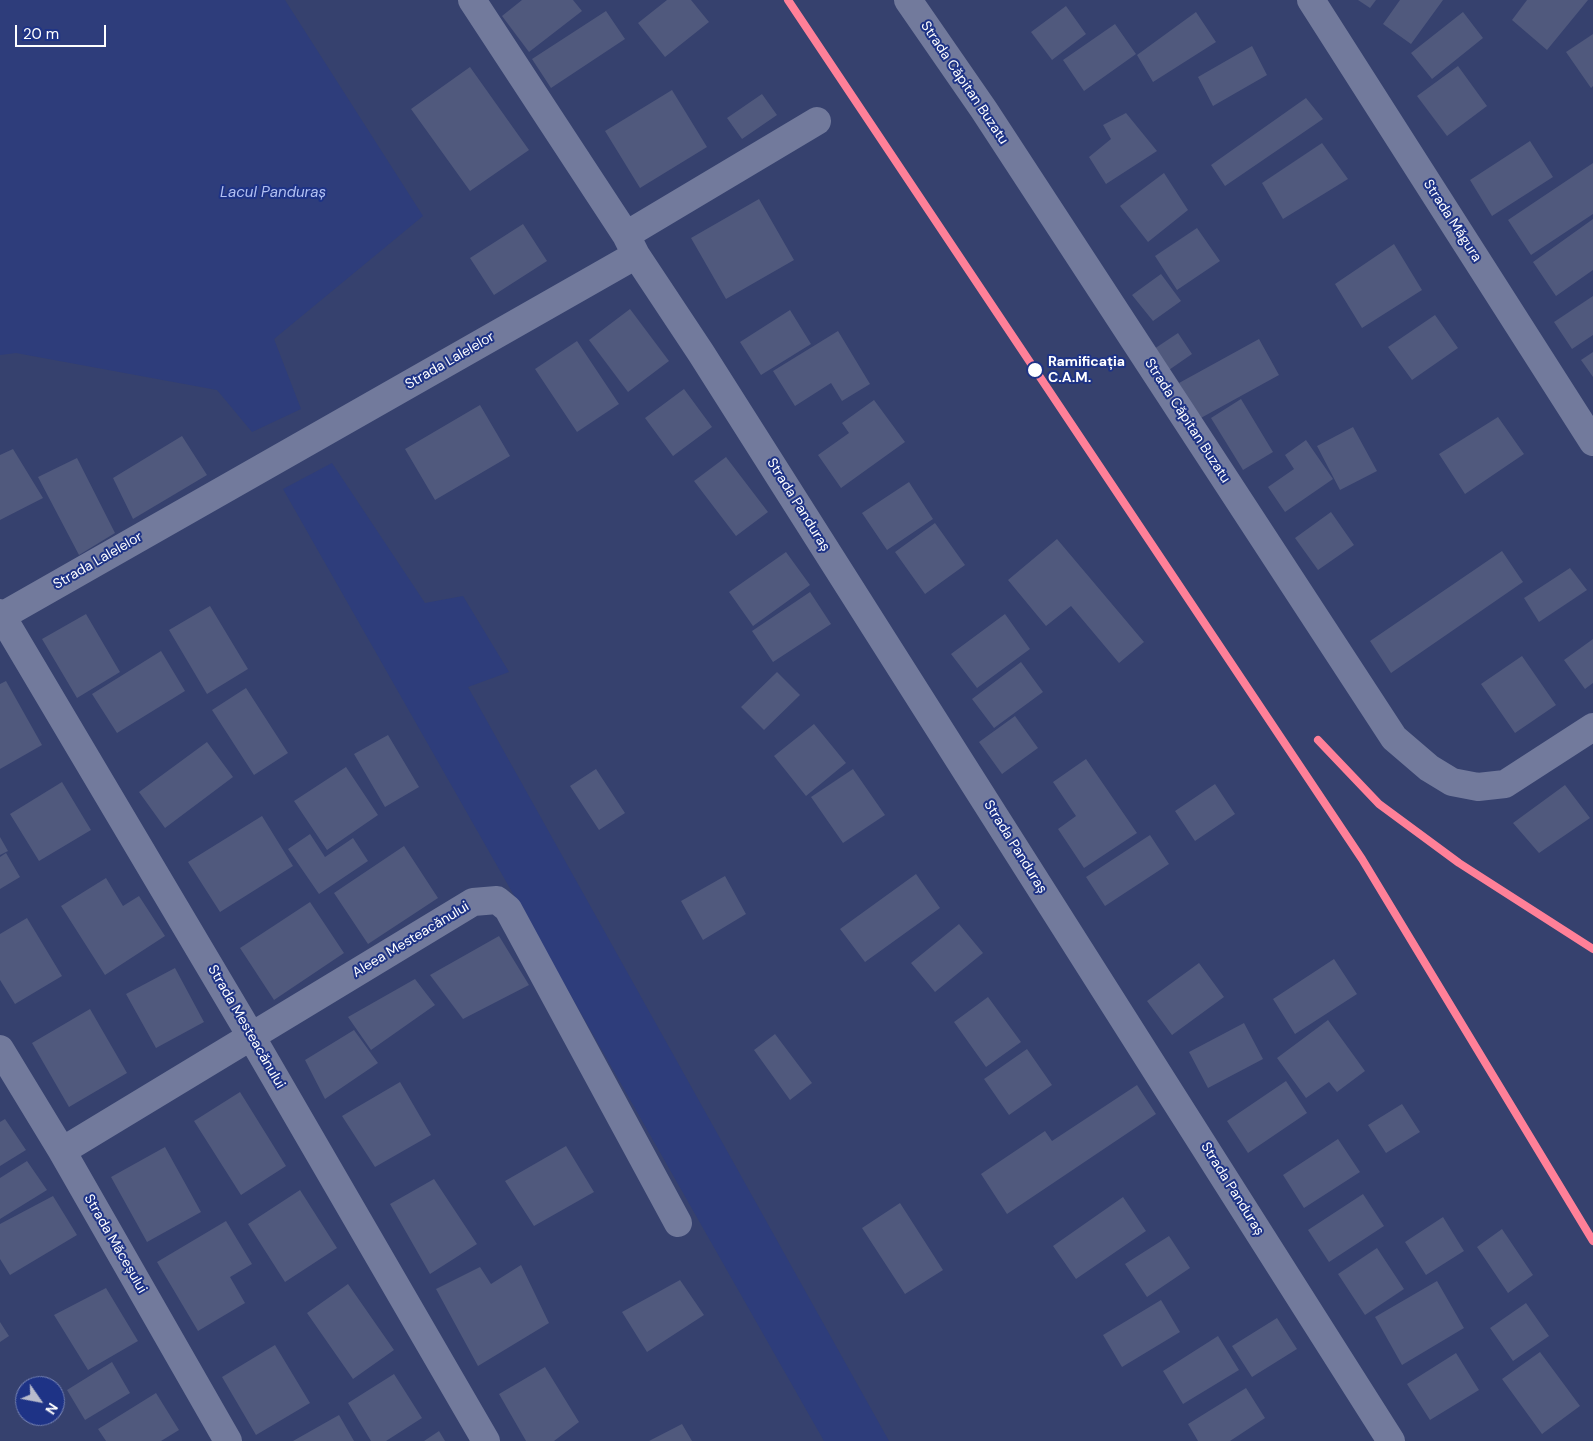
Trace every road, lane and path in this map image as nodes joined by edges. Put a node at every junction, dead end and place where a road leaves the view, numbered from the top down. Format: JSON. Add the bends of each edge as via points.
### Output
{"nodes":[{"id":1,"x":472,"y":0,"type":"edge"},
{"id":2,"x":908,"y":0,"type":"edge"},
{"id":3,"x":1311,"y":0,"type":"edge"},
{"id":4,"x":817,"y":122,"type":"dead end"},
{"id":5,"x":631,"y":245,"type":"junction"},
{"id":6,"x":1593,"y":442,"type":"edge"},
{"id":7,"x":0,"y":615,"type":"edge"},
{"id":8,"x":1593,"y":727,"type":"edge"},
{"id":9,"x":251,"y":1036,"type":"junction"},
{"id":10,"x":0,"y":1048,"type":"edge"},
{"id":11,"x":62,"y":1151,"type":"junction"},
{"id":12,"x":678,"y":1223,"type":"dead end"},
{"id":13,"x":228,"y":1441,"type":"edge"},
{"id":14,"x":486,"y":1441,"type":"edge"},
{"id":15,"x":1391,"y":1441,"type":"edge"}],
"edges":[{"from":1,"to":5,"type":"street"},
{"from":2,"to":8,"type":"street","name":"Strada Căpitan Buzatu","via":[[989,118],[1394,738],[1429,768],[1452,782],[1478,787],[1505,784]]},
{"from":3,"to":6,"type":"street","name":"Strada Măgura"},
{"from":4,"to":5,"type":"street","name":"Strada Lalelelor"},
{"from":5,"to":7,"type":"street","name":"Strada Lalelelor"},
{"from":5,"to":15,"type":"street","name":"Strada Panduraș"},
{"from":7,"to":9,"type":"street","name":"Strada Mesteacănului"},
{"from":9,"to":11,"type":"street","name":"Aleea Mesteacănului"},
{"from":9,"to":12,"type":"street","name":"Aleea Mesteacănului","via":[[473,902],[497,900],[508,909]]},
{"from":9,"to":14,"type":"street","name":"Strada Mesteacănului"},
{"from":10,"to":11,"type":"street","name":"Strada Măceșului"},
{"from":11,"to":13,"type":"street","name":"Strada Măceșului"}]}
